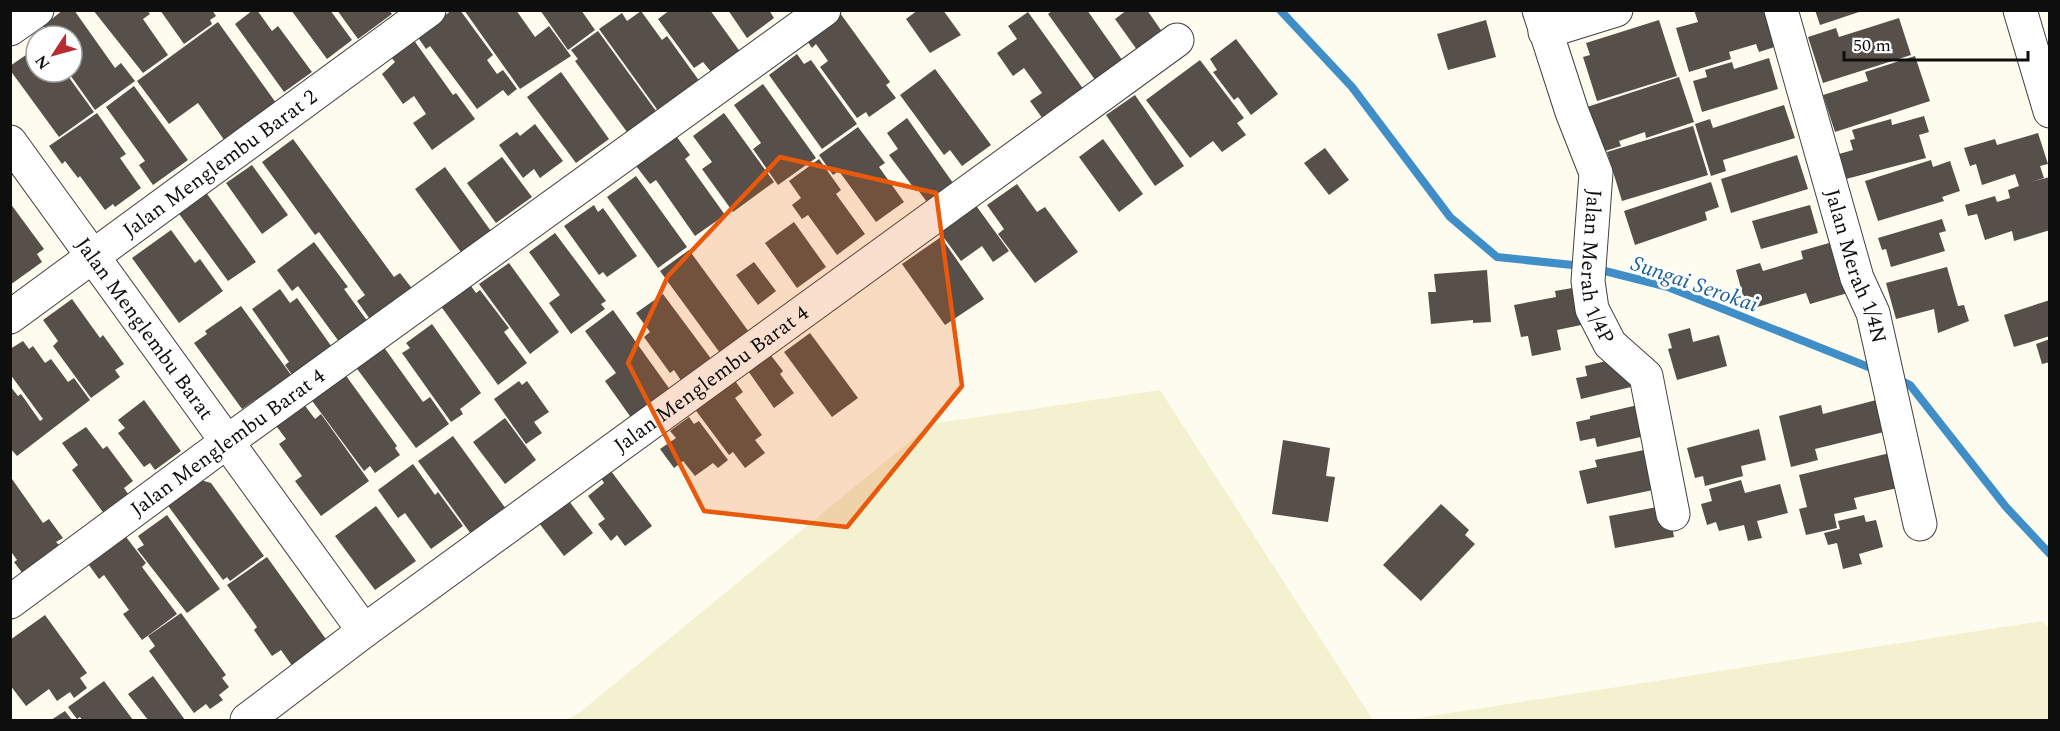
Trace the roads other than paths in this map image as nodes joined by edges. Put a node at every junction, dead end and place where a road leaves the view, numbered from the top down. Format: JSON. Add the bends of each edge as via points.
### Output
{"nodes":[{"id":1,"x":37,"y":10,"type":"edge"},
{"id":2,"x":429,"y":10,"type":"edge"},
{"id":3,"x":824,"y":10,"type":"edge"},
{"id":4,"x":1616,"y":10,"type":"edge"},
{"id":5,"x":1781,"y":10,"type":"edge"},
{"id":6,"x":2020,"y":10,"type":"edge"},
{"id":7,"x":1542,"y":21,"type":"edge"},
{"id":8,"x":10,"y":29,"type":"edge"},
{"id":9,"x":1177,"y":40,"type":"dead end"},
{"id":10,"x":2049,"y":111,"type":"edge"},
{"id":11,"x":10,"y":142,"type":"edge"},
{"id":12,"x":91,"y":256,"type":"junction"},
{"id":13,"x":10,"y":317,"type":"edge"},
{"id":14,"x":228,"y":441,"type":"junction"},
{"id":15,"x":1673,"y":514,"type":"dead end"},
{"id":16,"x":1920,"y":524,"type":"dead end"},
{"id":17,"x":10,"y":602,"type":"edge"},
{"id":18,"x":364,"y":631,"type":"junction"},
{"id":19,"x":247,"y":720,"type":"edge"}],
"edges":[{"from":1,"to":8,"type":"street"},
{"from":2,"to":12,"type":"street","name":"Jalan Menglembu Barat 2"},
{"from":3,"to":14,"type":"street","name":"Jalan Menglembu Barat 4"},
{"from":4,"to":7,"type":"street"},
{"from":5,"to":16,"type":"street","name":"Jalan Merah 1/4N","via":[[1857,278],[1873,313]]},
{"from":6,"to":10,"type":"street"},
{"from":7,"to":15,"type":"street","name":"Jalan Merah 1/4P","via":[[1596,173],[1588,281],[1592,309],[1610,344],[1646,376]]},
{"from":9,"to":18,"type":"street","name":"Jalan Menglembu Barat 4"},
{"from":11,"to":12,"type":"street","name":"Jalan Menglembu Barat"},
{"from":12,"to":13,"type":"street","name":"Jalan Menglembu Barat 2"},
{"from":12,"to":14,"type":"street","name":"Jalan Menglembu Barat"},
{"from":14,"to":17,"type":"street","name":"Jalan Menglembu Barat 4"},
{"from":14,"to":18,"type":"street","name":"Jalan Menglembu Barat"},
{"from":18,"to":19,"type":"street","name":"Jalan Menglembu Barat 4"}]}
